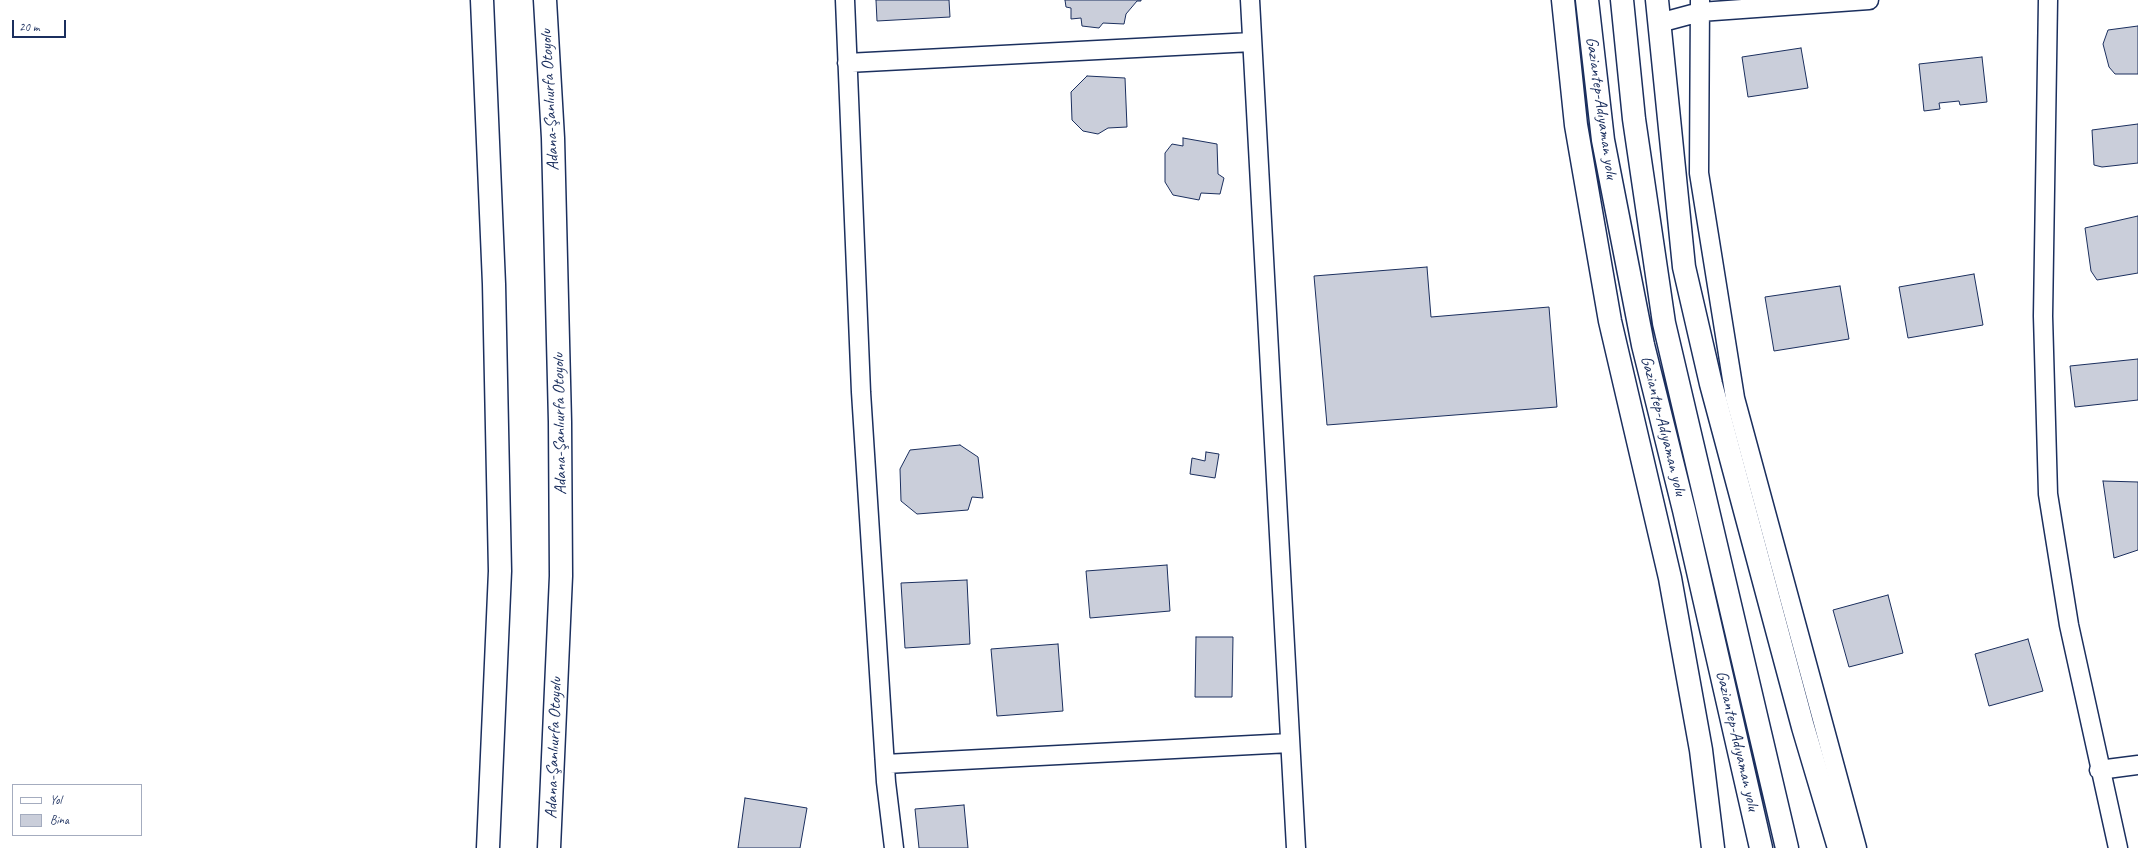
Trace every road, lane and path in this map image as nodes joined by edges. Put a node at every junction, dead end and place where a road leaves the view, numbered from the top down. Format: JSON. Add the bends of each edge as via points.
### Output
{"nodes":[{"id":1,"x":482,"y":0,"type":"edge"},
{"id":2,"x":545,"y":0,"type":"edge"},
{"id":3,"x":845,"y":0,"type":"edge"},
{"id":4,"x":1250,"y":0,"type":"edge"},
{"id":5,"x":1563,"y":0,"type":"edge"},
{"id":6,"x":1586,"y":0,"type":"edge"},
{"id":7,"x":1622,"y":0,"type":"edge"},
{"id":8,"x":1657,"y":0,"type":"edge"},
{"id":9,"x":1869,"y":0,"type":"edge"},
{"id":10,"x":2048,"y":0,"type":"edge"},
{"id":11,"x":1700,"y":6,"type":"edge"},
{"id":12,"x":1658,"y":23,"type":"junction"},
{"id":13,"x":1252,"y":42,"type":"junction"},
{"id":14,"x":847,"y":63,"type":"junction"},
{"id":15,"x":1803,"y":727,"type":"junction"},
{"id":16,"x":1290,"y":743,"type":"junction"},
{"id":17,"x":1701,"y":750,"type":"junction"},
{"id":18,"x":885,"y":764,"type":"junction"},
{"id":19,"x":2138,"y":765,"type":"edge"},
{"id":20,"x":2099,"y":770,"type":"junction"},
{"id":21,"x":488,"y":848,"type":"edge"},
{"id":22,"x":550,"y":848,"type":"edge"},
{"id":23,"x":894,"y":848,"type":"edge"},
{"id":24,"x":1296,"y":848,"type":"edge"},
{"id":25,"x":1713,"y":848,"type":"edge"},
{"id":26,"x":1726,"y":848,"type":"edge"},
{"id":27,"x":1761,"y":848,"type":"edge"},
{"id":28,"x":1788,"y":848,"type":"edge"},
{"id":29,"x":1826,"y":848,"type":"edge"},
{"id":30,"x":1839,"y":848,"type":"edge"},
{"id":31,"x":1857,"y":848,"type":"edge"},
{"id":32,"x":2118,"y":848,"type":"edge"}],
"edges":[{"from":1,"to":21,"type":"highway","via":[[494,284],[500,571]]},
{"from":2,"to":22,"type":"highway","name":"Adana-Şanlıurfa Otoyolu","via":[[554,153],[561,576]]},
{"from":3,"to":14,"type":"street"},
{"from":4,"to":13,"type":"street"},
{"from":5,"to":17,"type":"highway","via":[[1576,125],[1610,321],[1670,578]]},
{"from":6,"to":27,"type":"highway","name":"Gaziantep-Adıyaman yolu","via":[[1603,140],[1643,345],[1684,510]]},
{"from":7,"to":28,"type":"highway","name":"Gaziantep-Adıyaman yolu","via":[[1634,119],[1664,323]]},
{"from":8,"to":12,"type":"highway"},
{"from":9,"to":11,"type":"street"},
{"from":10,"to":20,"type":"street","via":[[2043,316],[2048,494],[2068,625]]},
{"from":11,"to":12,"type":"street"},
{"from":11,"to":31,"type":"street","via":[[1699,173],[1735,398]]},
{"from":12,"to":15,"type":"highway","via":[[1684,267],[1712,384]]},
{"from":13,"to":14,"type":"street"},
{"from":13,"to":16,"type":"street"},
{"from":14,"to":18,"type":"street","via":[[860,392]]},
{"from":15,"to":29,"type":"highway"},
{"from":15,"to":30,"type":"highway"},
{"from":16,"to":18,"type":"street"},
{"from":16,"to":24,"type":"street"},
{"from":17,"to":25,"type":"highway"},
{"from":17,"to":26,"type":"highway"},
{"from":18,"to":23,"type":"street"},
{"from":19,"to":20,"type":"street"},
{"from":20,"to":32,"type":"street"}]}
